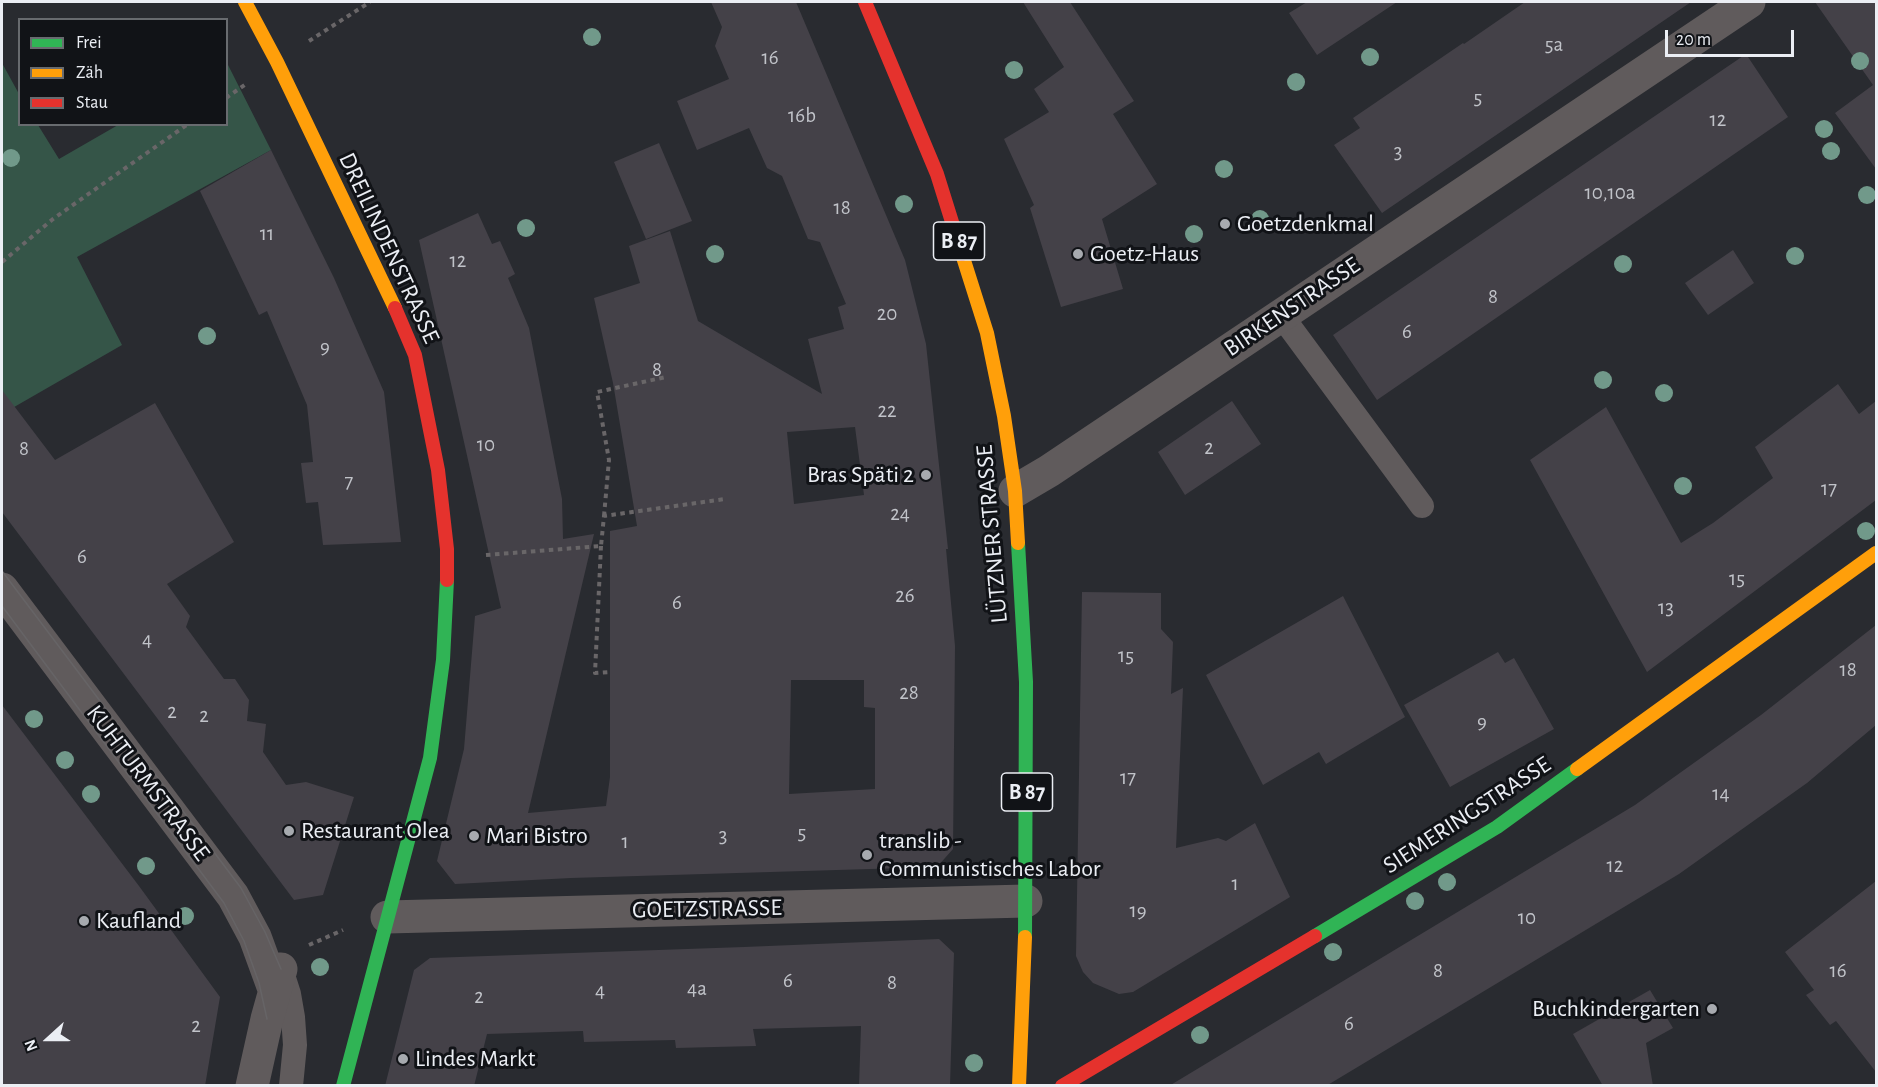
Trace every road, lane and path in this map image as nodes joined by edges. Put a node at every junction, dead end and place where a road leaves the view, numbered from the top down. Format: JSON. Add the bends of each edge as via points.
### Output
{"nodes":[{"id":1,"x":245,"y":2,"type":"edge"},
{"id":2,"x":865,"y":2,"type":"edge"},
{"id":3,"x":1749,"y":2,"type":"edge"},
{"id":4,"x":185,"y":126,"type":"edge"},
{"id":5,"x":2,"y":262,"type":"edge"},
{"id":6,"x":1281,"y":315,"type":"junction"},
{"id":7,"x":666,"y":377,"type":"dead end"},
{"id":8,"x":1014,"y":491,"type":"junction"},
{"id":9,"x":725,"y":499,"type":"dead end"},
{"id":10,"x":1422,"y":506,"type":"dead end"},
{"id":11,"x":604,"y":516,"type":"junction"},
{"id":12,"x":601,"y":546,"type":"junction"},
{"id":13,"x":1876,"y":553,"type":"edge"},
{"id":14,"x":447,"y":558,"type":"junction"},
{"id":15,"x":2,"y":589,"type":"edge"},
{"id":16,"x":610,"y":672,"type":"dead end"},
{"id":17,"x":1026,"y":901,"type":"junction"},
{"id":18,"x":387,"y":917,"type":"junction"},
{"id":19,"x":274,"y":993,"type":"junction"},
{"id":20,"x":252,"y":1086,"type":"edge"},
{"id":21,"x":266,"y":1086,"type":"edge"},
{"id":22,"x":291,"y":1086,"type":"edge"},
{"id":23,"x":343,"y":1086,"type":"edge"},
{"id":24,"x":1019,"y":1086,"type":"edge"},
{"id":25,"x":1062,"y":1086,"type":"edge"}],
"edges":[{"from":1,"to":14,"type":"street","name":"DREILINDENSTRASSE","via":[[293,94],[415,355],[438,470]]},
{"from":2,"to":8,"type":"street","name":"LÜTZNER STRASSE","number":"B 87","via":[[937,174],[966,263],[989,343]]},
{"from":3,"to":6,"type":"street","name":"BIRKENSTRASSE"},
{"from":4,"to":5,"type":"path","via":[[53,219]]},
{"from":6,"to":8,"type":"street","name":"BIRKENSTRASSE"},
{"from":6,"to":10,"type":"lane"},
{"from":7,"to":11,"type":"path","via":[[597,392],[609,460]]},
{"from":8,"to":17,"type":"street","name":"LÜTZNER STRASSE","number":"B 87","via":[[1026,682]]},
{"from":9,"to":11,"type":"path"},
{"from":11,"to":12,"type":"path"},
{"from":12,"to":14,"type":"path"},
{"from":12,"to":16,"type":"path","via":[[596,673]]},
{"from":13,"to":25,"type":"street","name":"SIEMERINGSTRASSE","via":[[1497,827]]},
{"from":14,"to":18,"type":"street","name":"DREILINDENSTRASSE","via":[[444,650],[430,758]]},
{"from":15,"to":19,"type":"street","name":"KUHTURMSTRASSE","via":[[233,896],[255,937]]},
{"from":17,"to":18,"type":"street","name":"GOETZSTRASSE"},
{"from":17,"to":24,"type":"street","name":"LÜTZNER STRASSE","number":"B 87"},
{"from":18,"to":19,"type":"path","via":[[351,926],[303,947]]},
{"from":18,"to":23,"type":"street","name":"DREILINDENSTRASSE"},
{"from":19,"to":20,"type":"street"},
{"from":19,"to":21,"type":"lane"},
{"from":19,"to":22,"type":"lane","via":[[289,993],[295,1045]]}]}
